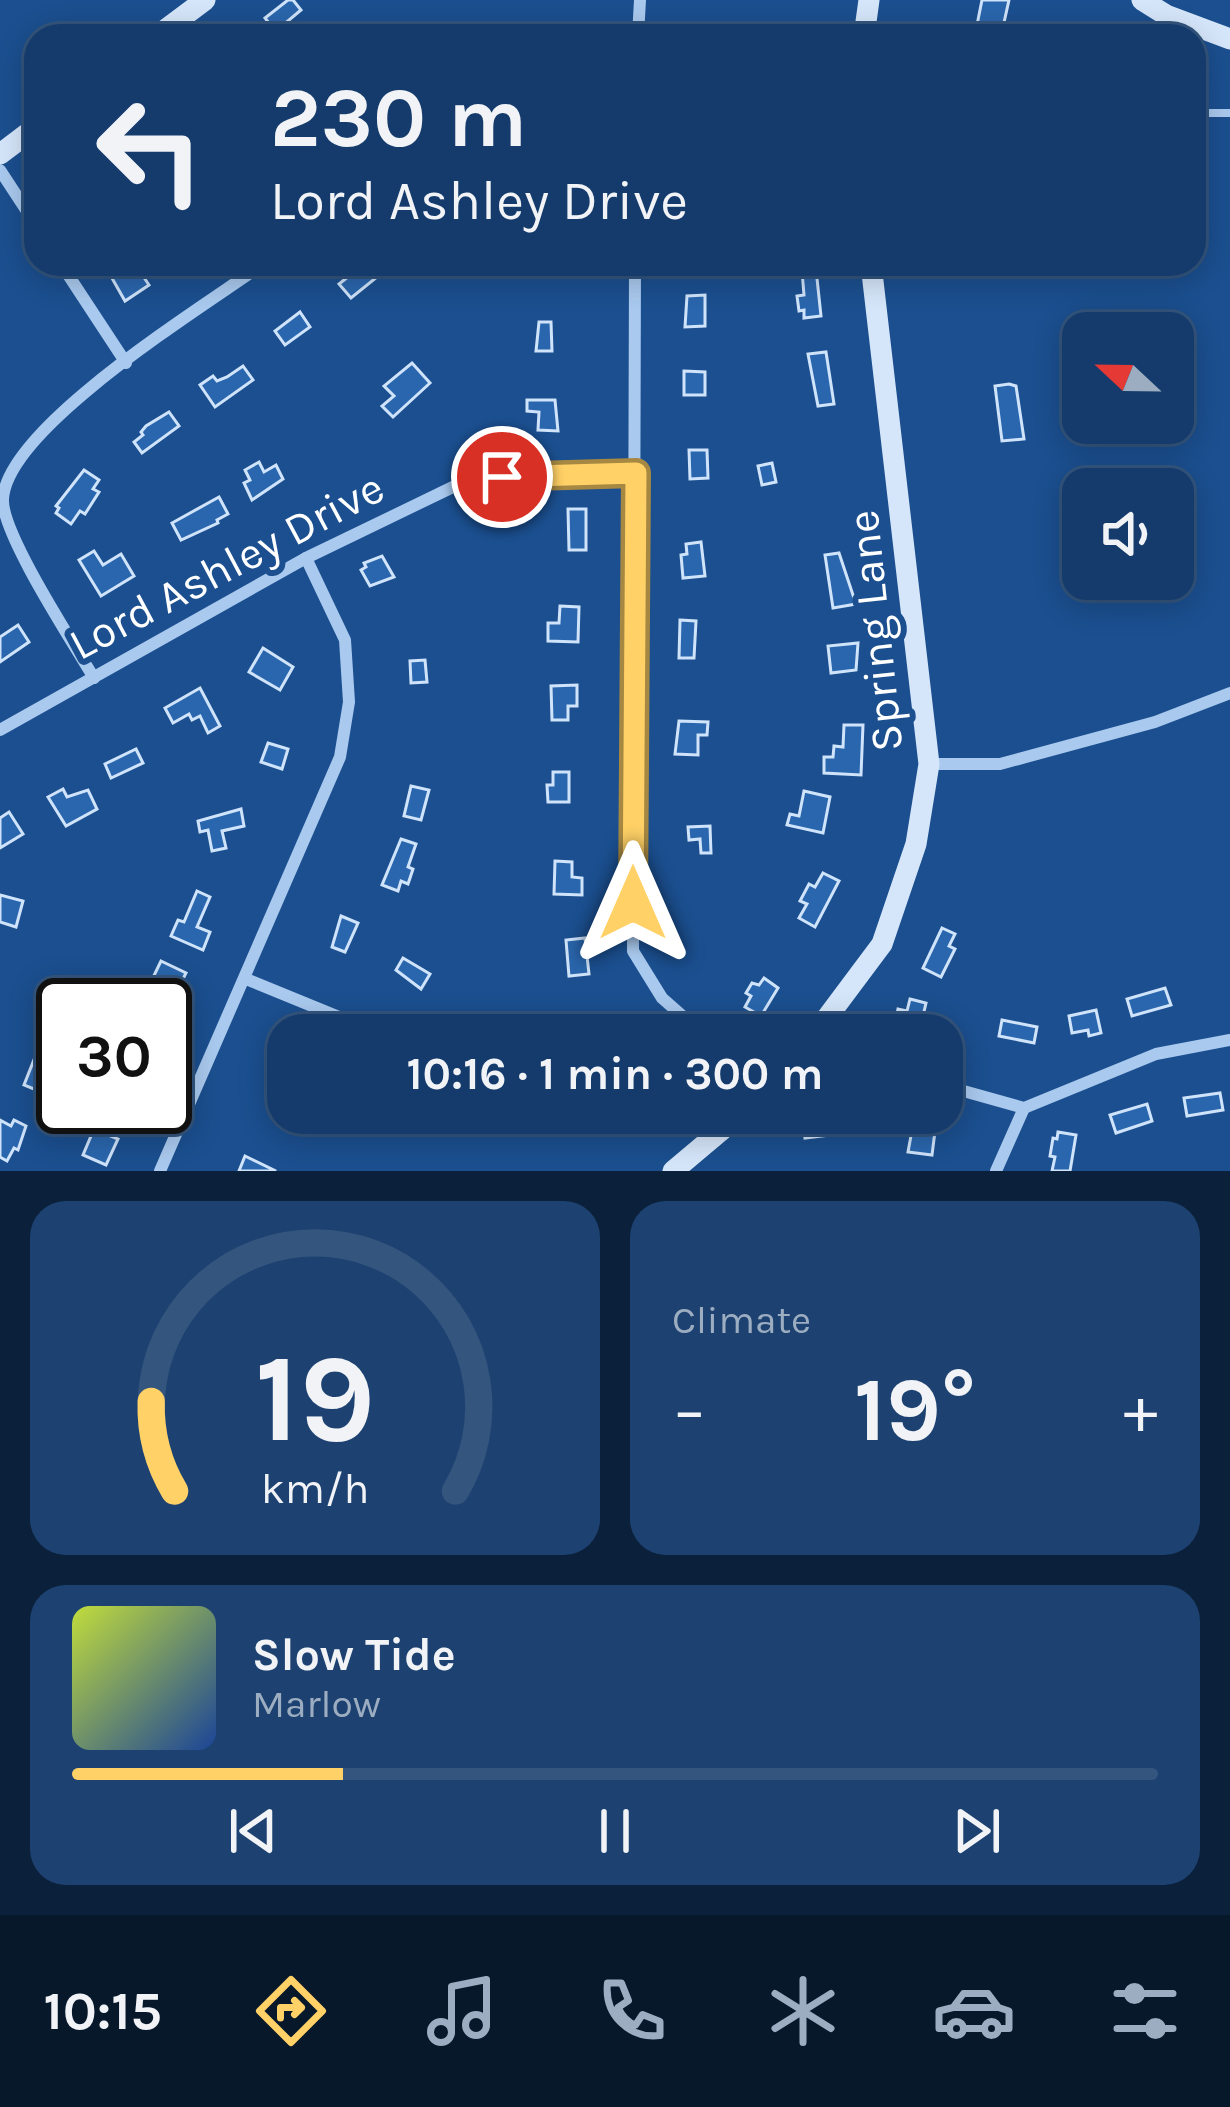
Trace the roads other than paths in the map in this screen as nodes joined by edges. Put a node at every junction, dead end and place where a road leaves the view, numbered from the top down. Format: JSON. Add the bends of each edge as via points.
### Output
{"nodes":[{"id":1,"x":205,"y":0,"type":"edge"},
{"id":2,"x":1142,"y":0,"type":"edge"},
{"id":3,"x":173,"y":24,"type":"edge"},
{"id":4,"x":1190,"y":24,"type":"edge"},
{"id":5,"x":0,"y":170,"type":"edge"},
{"id":6,"x":24,"y":207,"type":"edge"},
{"id":7,"x":70,"y":276,"type":"edge"},
{"id":8,"x":246,"y":276,"type":"edge"},
{"id":9,"x":635,"y":276,"type":"edge"},
{"id":10,"x":872,"y":276,"type":"edge"},
{"id":11,"x":126,"y":362,"type":"junction"},
{"id":12,"x":636,"y":473,"type":"junction"},
{"id":13,"x":306,"y":558,"type":"junction"},
{"id":14,"x":94,"y":678,"type":"junction"},
{"id":15,"x":1230,"y":693,"type":"edge"},
{"id":16,"x":0,"y":730,"type":"edge"},
{"id":17,"x":929,"y":764,"type":"junction"},
{"id":18,"x":246,"y":979,"type":"junction"},
{"id":19,"x":332,"y":1014,"type":"edge"},
{"id":20,"x":680,"y":1014,"type":"edge"},
{"id":21,"x":830,"y":1014,"type":"edge"},
{"id":22,"x":1230,"y":1040,"type":"edge"},
{"id":23,"x":963,"y":1091,"type":"edge"},
{"id":24,"x":1024,"y":1108,"type":"junction"},
{"id":25,"x":717,"y":1134,"type":"edge"},
{"id":26,"x":160,"y":1171,"type":"edge"},
{"id":27,"x":673,"y":1171,"type":"edge"},
{"id":28,"x":996,"y":1171,"type":"edge"}],
"edges":[{"from":1,"to":3,"type":"street"},
{"from":2,"to":4,"type":"street"},
{"from":5,"to":6,"type":"street"},
{"from":7,"to":11,"type":"street"},
{"from":8,"to":11,"type":"street"},
{"from":9,"to":12,"type":"street"},
{"from":10,"to":17,"type":"street","name":"Spring Lane"},
{"from":11,"to":14,"type":"street","via":[[15,461],[2,501],[28,567]]},
{"from":12,"to":13,"type":"street","name":"Lord Ashley Drive","via":[[457,485]]},
{"from":12,"to":20,"type":"street","via":[[633,951]]},
{"from":13,"to":14,"type":"street","name":"Lord Ashley Drive"},
{"from":13,"to":18,"type":"street","via":[[345,640],[349,702],[340,758]]},
{"from":14,"to":16,"type":"street","name":"Lord Ashley Drive"},
{"from":15,"to":17,"type":"street","via":[[1000,764]]},
{"from":17,"to":21,"type":"street","name":"Spring Lane","via":[[916,844],[882,944]]},
{"from":18,"to":19,"type":"street"},
{"from":18,"to":26,"type":"street"},
{"from":22,"to":24,"type":"street","via":[[1156,1054]]},
{"from":23,"to":24,"type":"street"},
{"from":24,"to":28,"type":"street"},
{"from":25,"to":27,"type":"street"}]}
